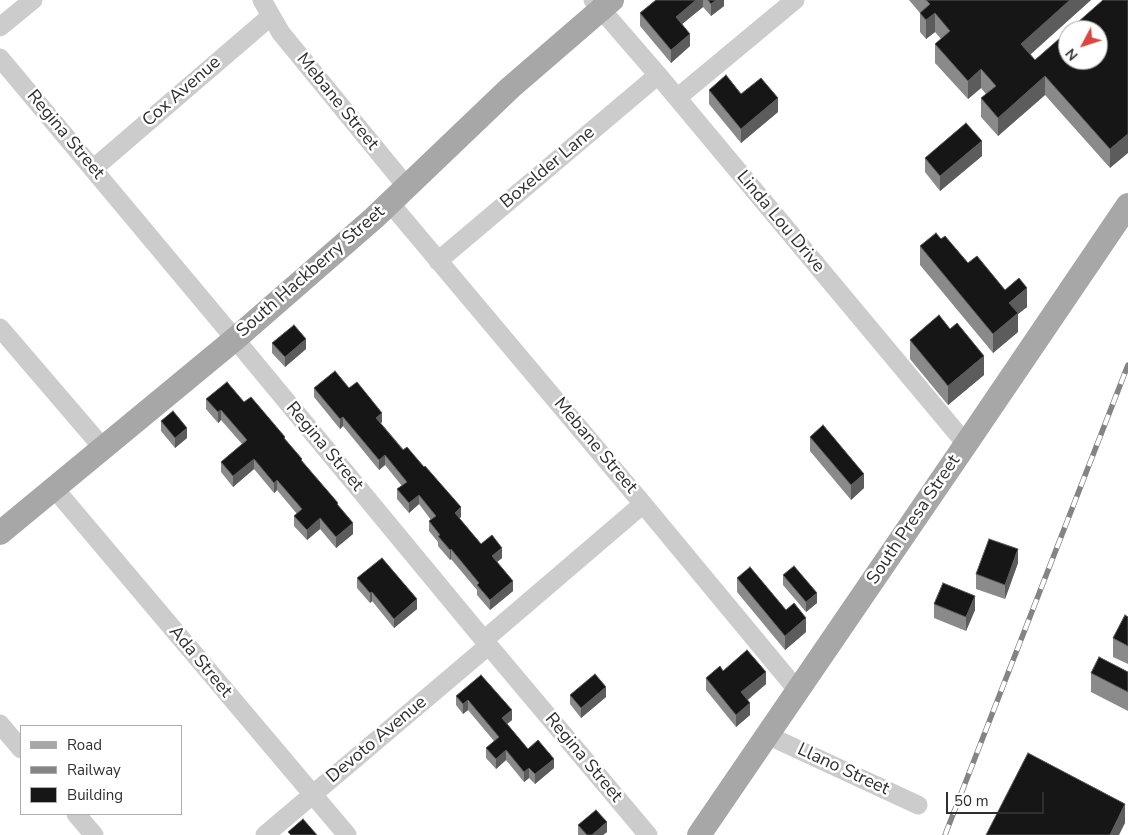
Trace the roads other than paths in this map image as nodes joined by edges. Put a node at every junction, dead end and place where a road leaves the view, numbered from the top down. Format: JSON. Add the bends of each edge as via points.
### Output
{"nodes":[{"id":1,"x":34,"y":0,"type":"edge"},
{"id":2,"x":795,"y":0,"type":"edge"},
{"id":3,"x":602,"y":3,"type":"edge"},
{"id":4,"x":266,"y":8,"type":"edge"},
{"id":5,"x":0,"y":26,"type":"edge"},
{"id":6,"x":0,"y":58,"type":"edge"},
{"id":7,"x":658,"y":75,"type":"junction"},
{"id":8,"x":677,"y":98,"type":"junction"},
{"id":9,"x":93,"y":169,"type":"junction"},
{"id":10,"x":407,"y":187,"type":"junction"},
{"id":11,"x":390,"y":203,"type":"junction"},
{"id":12,"x":1128,"y":205,"type":"edge"},
{"id":13,"x":438,"y":260,"type":"junction"},
{"id":14,"x":0,"y":328,"type":"edge"},
{"id":15,"x":235,"y":339,"type":"junction"},
{"id":16,"x":966,"y":444,"type":"junction"},
{"id":17,"x":103,"y":448,"type":"junction"},
{"id":18,"x":54,"y":488,"type":"junction"},
{"id":19,"x":643,"y":504,"type":"junction"},
{"id":20,"x":0,"y":533,"type":"edge"},
{"id":21,"x":486,"y":643,"type":"junction"},
{"id":22,"x":798,"y":691,"type":"junction"},
{"id":23,"x":0,"y":724,"type":"edge"},
{"id":24,"x":767,"y":735,"type":"junction"},
{"id":25,"x":20,"y":748,"type":"edge"},
{"id":26,"x":313,"y":795,"type":"junction"},
{"id":27,"x":918,"y":805,"type":"dead end"},
{"id":28,"x":77,"y":815,"type":"edge"},
{"id":29,"x":94,"y":835,"type":"edge"},
{"id":30,"x":265,"y":835,"type":"edge"},
{"id":31,"x":348,"y":835,"type":"edge"},
{"id":32,"x":648,"y":835,"type":"edge"},
{"id":33,"x":699,"y":835,"type":"edge"}],
"edges":[{"from":1,"to":5,"type":"street"},
{"from":2,"to":8,"type":"street"},
{"from":3,"to":7,"type":"street","name":"Linda Lou Drive"},
{"from":3,"to":10,"type":"main road","name":"South Hackberry Street"},
{"from":4,"to":9,"type":"street","name":"Cox Avenue"},
{"from":4,"to":10,"type":"street","name":"Mebane Street","via":[[298,55]]},
{"from":6,"to":9,"type":"street","name":"Regina Street"},
{"from":7,"to":8,"type":"street","name":"Linda Lou Drive"},
{"from":7,"to":13,"type":"street","name":"Boxelder Lane"},
{"from":8,"to":16,"type":"street","name":"Linda Lou Drive"},
{"from":9,"to":15,"type":"street","name":"Regina Street"},
{"from":10,"to":11,"type":"main road","name":"South Hackberry Street"},
{"from":11,"to":13,"type":"street","name":"Mebane Street"},
{"from":11,"to":15,"type":"main road","name":"South Hackberry Street"},
{"from":12,"to":16,"type":"main road","name":"South Presa Street"},
{"from":13,"to":19,"type":"street","name":"Mebane Street"},
{"from":14,"to":17,"type":"street"},
{"from":15,"to":17,"type":"main road","name":"South Hackberry Street"},
{"from":15,"to":21,"type":"street","name":"Regina Street"},
{"from":16,"to":22,"type":"main road","name":"South Presa Street"},
{"from":17,"to":18,"type":"main road","name":"South Hackberry Street"},
{"from":18,"to":20,"type":"main road","name":"South Hackberry Street"},
{"from":18,"to":26,"type":"street","name":"Ada Street"},
{"from":19,"to":21,"type":"street","name":"Devoto Avenue"},
{"from":19,"to":22,"type":"street","name":"Mebane Street"},
{"from":21,"to":26,"type":"street","name":"Devoto Avenue"},
{"from":21,"to":32,"type":"street","name":"Regina Street"},
{"from":22,"to":24,"type":"main road","name":"South Presa Street"},
{"from":23,"to":25,"type":"street"},
{"from":24,"to":27,"type":"street","name":"Llano Street"},
{"from":24,"to":33,"type":"main road","name":"South Presa Street"},
{"from":26,"to":30,"type":"street","name":"Devoto Avenue"},
{"from":26,"to":31,"type":"street","name":"Ada Street"},
{"from":28,"to":29,"type":"street"}]}
